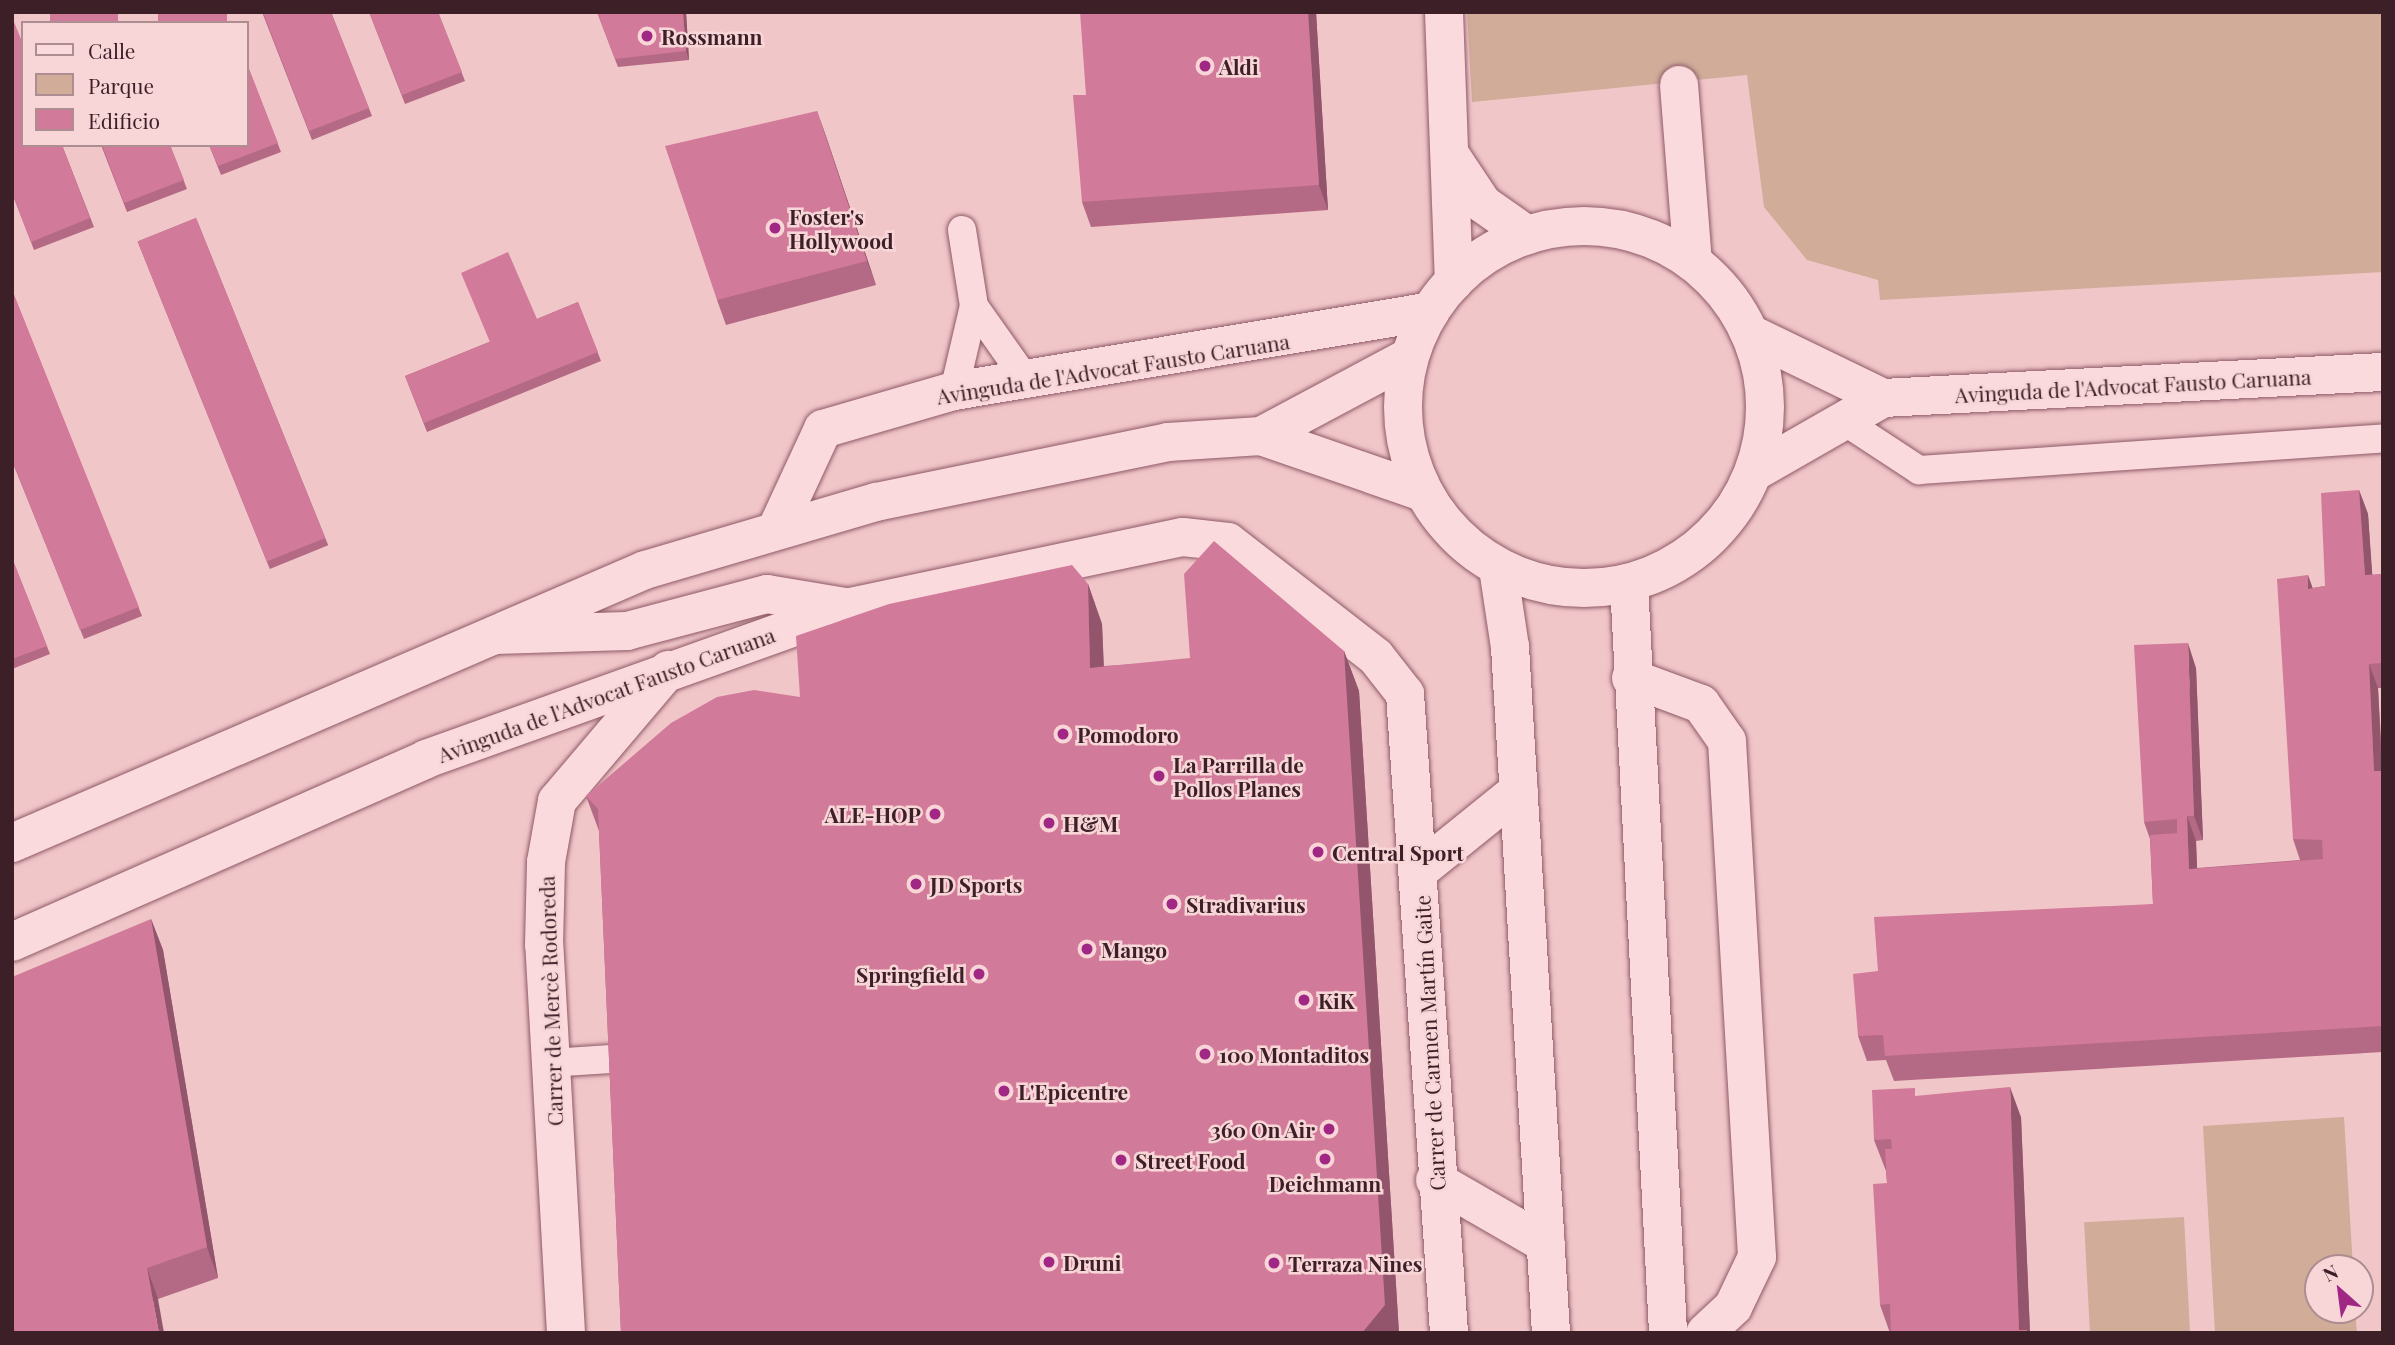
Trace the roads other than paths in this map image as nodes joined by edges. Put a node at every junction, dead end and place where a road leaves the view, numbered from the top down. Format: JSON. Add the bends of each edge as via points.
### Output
{"nodes":[{"id":1,"x":1439,"y":20,"type":"edge"},
{"id":2,"x":1679,"y":85,"type":"dead end"},
{"id":3,"x":1453,"y":159,"type":"junction"},
{"id":4,"x":962,"y":230,"type":"dead end"},
{"id":5,"x":1527,"y":235,"type":"junction"},
{"id":6,"x":1693,"y":261,"type":"junction"},
{"id":7,"x":1454,"y":282,"type":"junction"},
{"id":8,"x":974,"y":306,"type":"junction"},
{"id":9,"x":1430,"y":312,"type":"junction"},
{"id":10,"x":1751,"y":334,"type":"junction"},
{"id":11,"x":1409,"y":357,"type":"junction"},
{"id":12,"x":2383,"y":372,"type":"edge"},
{"id":13,"x":1027,"y":381,"type":"junction"},
{"id":14,"x":954,"y":391,"type":"junction"},
{"id":15,"x":1883,"y":398,"type":"junction"},
{"id":16,"x":1844,"y":421,"type":"junction"},
{"id":17,"x":1261,"y":436,"type":"junction"},
{"id":18,"x":2383,"y":438,"type":"edge"},
{"id":19,"x":1754,"y":472,"type":"junction"},
{"id":20,"x":1423,"y":492,"type":"junction"},
{"id":21,"x":777,"y":528,"type":"junction"},
{"id":22,"x":1228,"y":542,"type":"joint"},
{"id":23,"x":1499,"y":568,"type":"junction"},
{"id":24,"x":1629,"y":583,"type":"junction"},
{"id":25,"x":849,"y":607,"type":"junction"},
{"id":26,"x":482,"y":636,"type":"junction"},
{"id":27,"x":670,"y":668,"type":"junction"},
{"id":28,"x":1631,"y":678,"type":"junction"},
{"id":29,"x":1519,"y":790,"type":"junction"},
{"id":30,"x":12,"y":844,"type":"edge"},
{"id":31,"x":1420,"y":870,"type":"junction"},
{"id":32,"x":12,"y":942,"type":"edge"},
{"id":33,"x":612,"y":1059,"type":"edge"},
{"id":34,"x":550,"y":1063,"type":"junction"},
{"id":35,"x":1435,"y":1180,"type":"junction"},
{"id":36,"x":1546,"y":1244,"type":"junction"},
{"id":37,"x":566,"y":1333,"type":"edge"},
{"id":38,"x":1449,"y":1333,"type":"edge"},
{"id":39,"x":1551,"y":1333,"type":"edge"},
{"id":40,"x":1668,"y":1333,"type":"edge"},
{"id":41,"x":1705,"y":1333,"type":"edge"}],
"edges":[{"from":1,"to":3,"type":"street"},
{"from":2,"to":6,"type":"street"},
{"from":3,"to":5,"type":"street","via":[[1483,204]]},
{"from":3,"to":7,"type":"street"},
{"from":4,"to":8,"type":"lane"},
{"from":5,"to":6,"type":"street","via":[[1565,227],[1613,228],[1658,241]]},
{"from":5,"to":7,"type":"street","via":[[1484,256]]},
{"from":6,"to":10,"type":"street","via":[[1727,294]]},
{"from":7,"to":9,"type":"street"},
{"from":8,"to":13,"type":"lane"},
{"from":8,"to":14,"type":"lane"},
{"from":9,"to":11,"type":"street"},
{"from":9,"to":13,"type":"street","name":"Avinguda de l'Advocat Fausto Caruana"},
{"from":10,"to":15,"type":"street","name":"Avinguda de l'Advocat Fausto Caruana"},
{"from":10,"to":19,"type":"street","via":[[1766,403]]},
{"from":11,"to":17,"type":"street"},
{"from":11,"to":20,"type":"street","via":[[1402,418]]},
{"from":12,"to":15,"type":"street","name":"Avinguda de l'Advocat Fausto Caruana"},
{"from":13,"to":14,"type":"street","name":"Avinguda de l'Advocat Fausto Caruana"},
{"from":14,"to":21,"type":"street","name":"Avinguda de l'Advocat Fausto Caruana","via":[[822,429]]},
{"from":15,"to":16,"type":"street","name":"Avinguda de l'Advocat Fausto Caruana"},
{"from":16,"to":18,"type":"lane","via":[[1919,470]]},
{"from":16,"to":19,"type":"street","name":"Avinguda de l'Advocat Fausto Caruana"},
{"from":17,"to":20,"type":"street"},
{"from":17,"to":21,"type":"street","via":[[1168,442]]},
{"from":19,"to":24,"type":"street","via":[[1711,538],[1683,560]]},
{"from":20,"to":23,"type":"street","via":[[1450,530]]},
{"from":21,"to":26,"type":"street","via":[[645,570]]},
{"from":22,"to":25,"type":"street","name":"Avinguda de l'Advocat Fausto Caruana","via":[[1183,537]]},
{"from":22,"to":31,"type":"street","name":"Carrer de Carmen Martín Gaite","via":[[1376,657],[1405,694]]},
{"from":23,"to":24,"type":"street","via":[[1571,589]]},
{"from":23,"to":29,"type":"street"},
{"from":24,"to":28,"type":"street"},
{"from":25,"to":26,"type":"street","via":[[767,594],[627,631]]},
{"from":25,"to":27,"type":"street","name":"Avinguda de l'Advocat Fausto Caruana"},
{"from":26,"to":30,"type":"street"},
{"from":27,"to":32,"type":"street","name":"Avinguda de l'Advocat Fausto Caruana","via":[[426,760]]},
{"from":27,"to":34,"type":"street","name":"Carrer de Mercè Rodoreda","via":[[557,801],[546,862]]},
{"from":28,"to":40,"type":"street"},
{"from":28,"to":41,"type":"street","via":[[1701,704],[1727,741],[1757,1257],[1733,1307]]},
{"from":29,"to":31,"type":"street"},
{"from":29,"to":36,"type":"street"},
{"from":31,"to":35,"type":"street","name":"Carrer de Carmen Martín Gaite"},
{"from":33,"to":34,"type":"lane"},
{"from":34,"to":37,"type":"street","name":"Carrer de Mercè Rodoreda"},
{"from":35,"to":36,"type":"street"},
{"from":35,"to":38,"type":"street","name":"Carrer de Carmen Martín Gaite"},
{"from":36,"to":39,"type":"street"}]}
